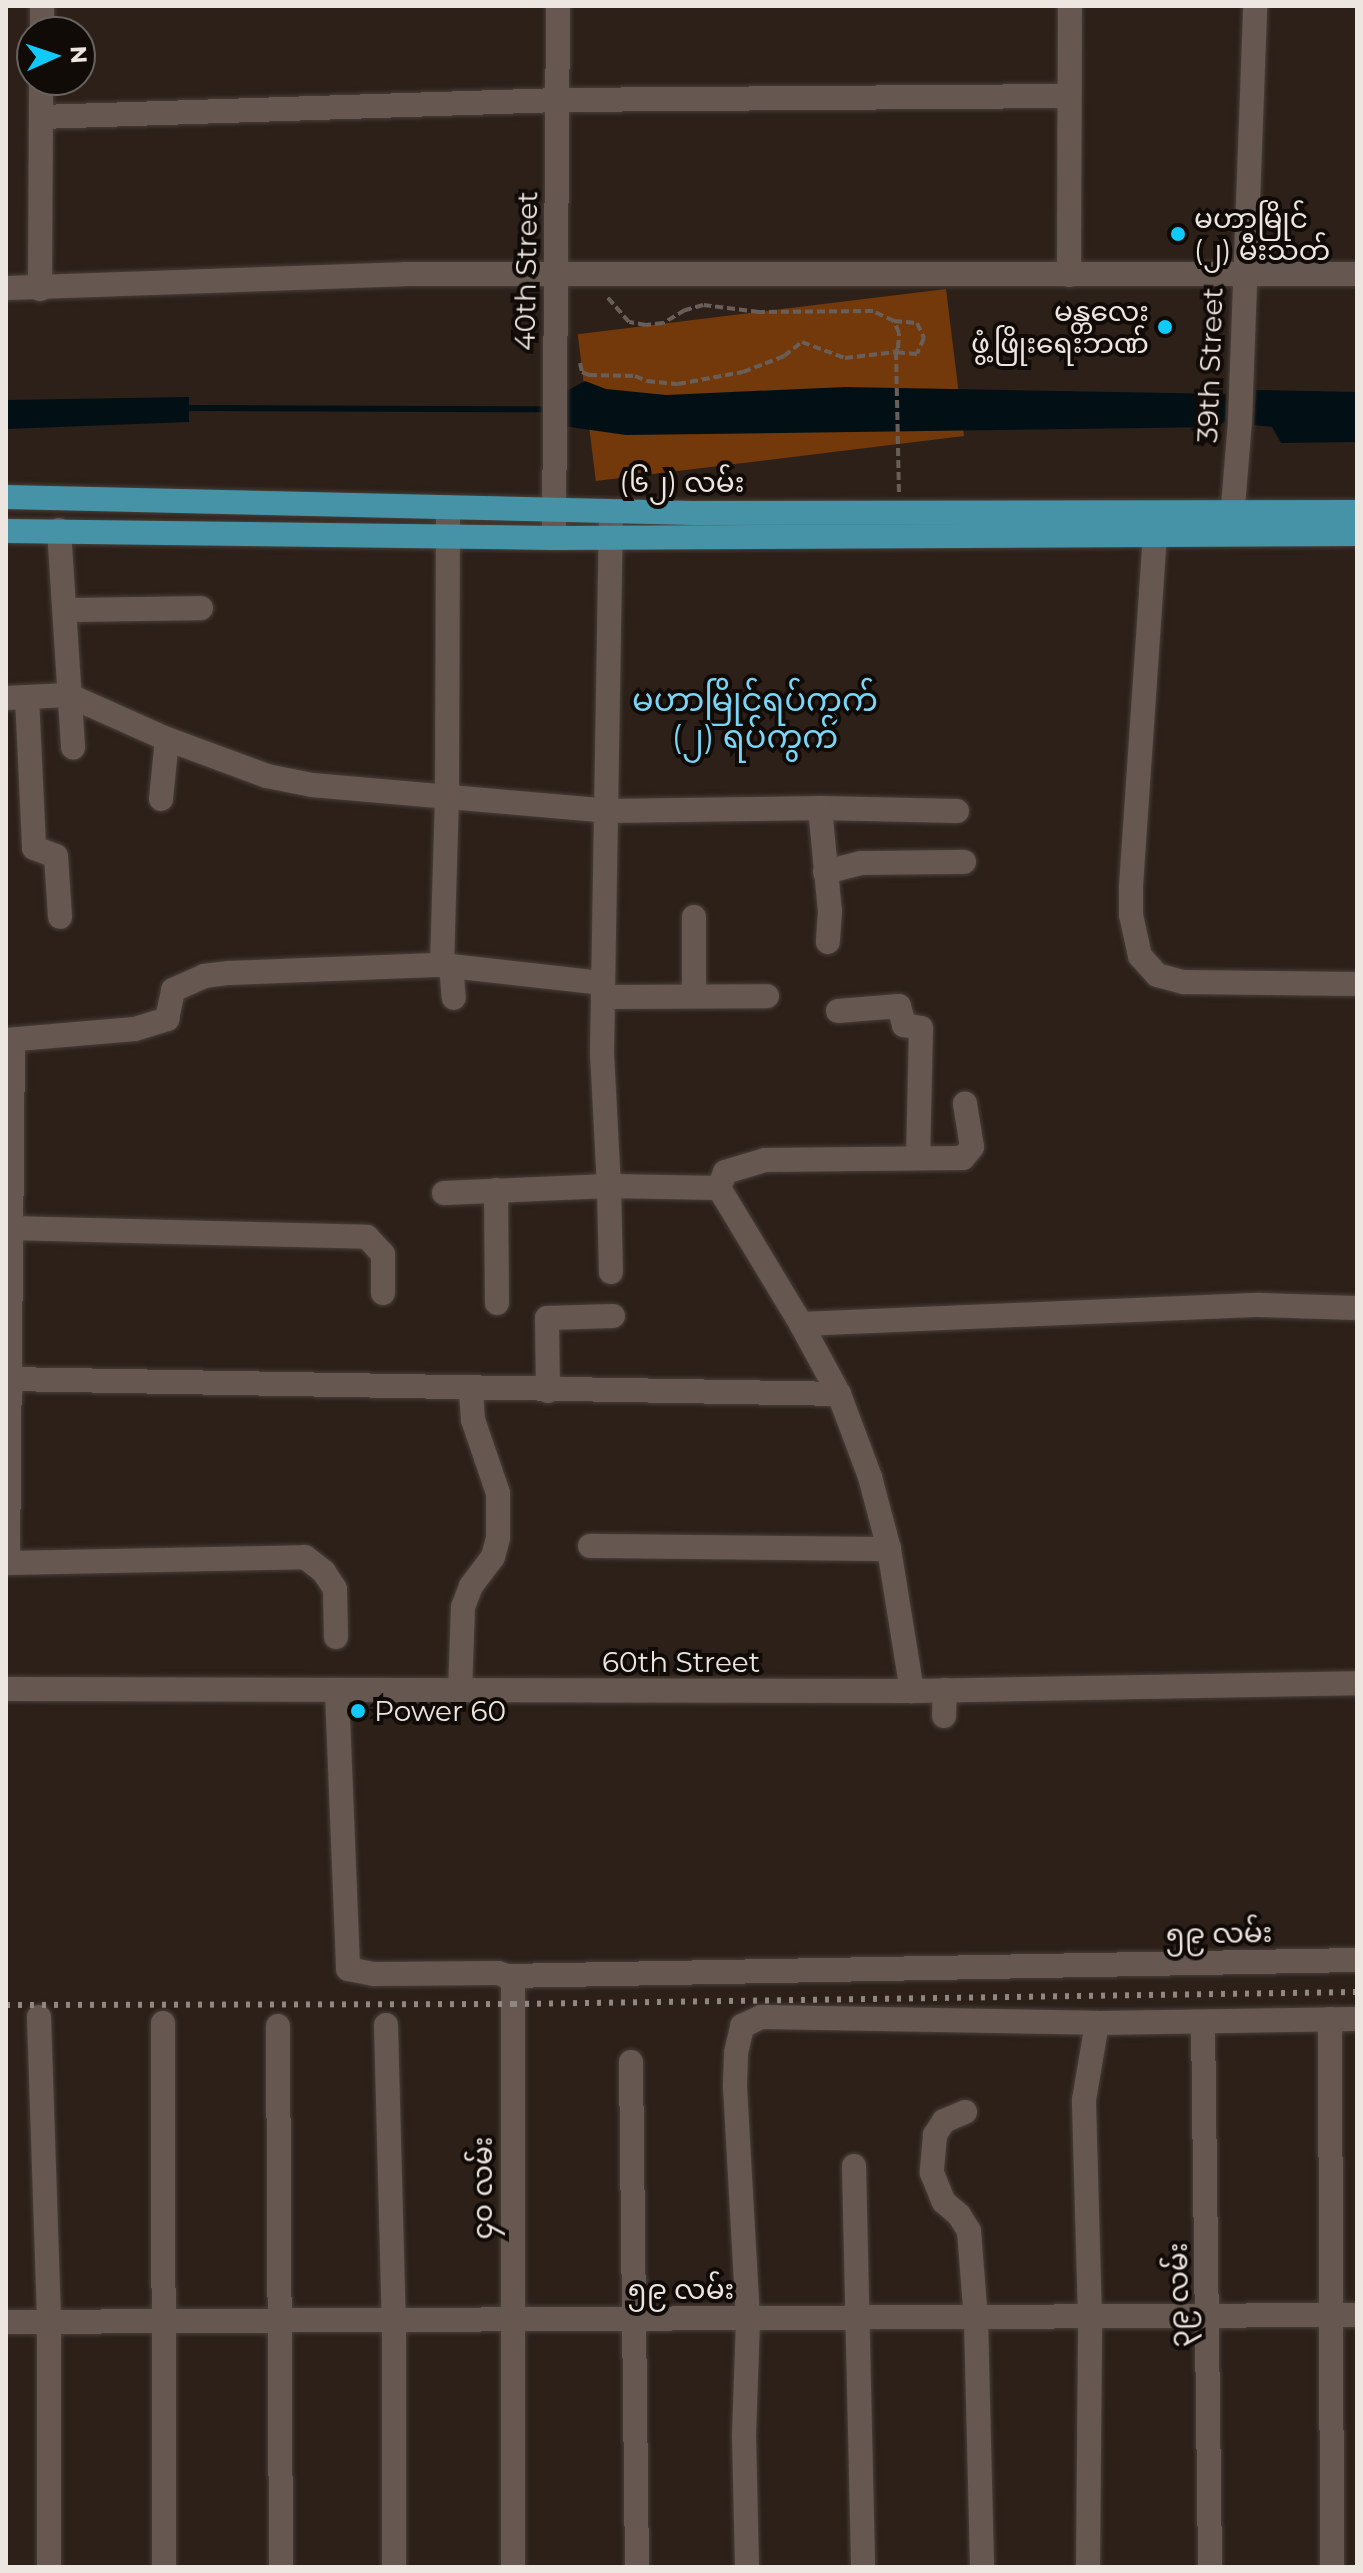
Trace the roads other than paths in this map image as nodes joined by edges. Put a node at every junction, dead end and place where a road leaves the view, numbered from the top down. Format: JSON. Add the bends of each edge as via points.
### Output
{"nodes":[{"id":1,"x":558,"y":6,"type":"edge"},
{"id":2,"x":1070,"y":6,"type":"edge"},
{"id":3,"x":1255,"y":6,"type":"edge"},
{"id":4,"x":41,"y":96,"type":"edge"},
{"id":5,"x":1068,"y":96,"type":"junction"},
{"id":6,"x":558,"y":100,"type":"junction"},
{"id":7,"x":41,"y":117,"type":"junction"},
{"id":8,"x":556,"y":274,"type":"junction"},
{"id":9,"x":1243,"y":274,"type":"junction"},
{"id":10,"x":1357,"y":274,"type":"edge"},
{"id":11,"x":1069,"y":275,"type":"junction"},
{"id":12,"x":6,"y":288,"type":"edge"},
{"id":13,"x":40,"y":289,"type":"junction"},
{"id":14,"x":6,"y":497,"type":"edge"},
{"id":15,"x":448,"y":507,"type":"junction"},
{"id":16,"x":553,"y":509,"type":"junction"},
{"id":17,"x":611,"y":512,"type":"junction"},
{"id":18,"x":1357,"y":512,"type":"edge"},
{"id":19,"x":1232,"y":522,"type":"junction"},
{"id":20,"x":59,"y":530,"type":"junction"},
{"id":21,"x":6,"y":531,"type":"edge"},
{"id":22,"x":1155,"y":534,"type":"junction"},
{"id":23,"x":1357,"y":534,"type":"edge"},
{"id":24,"x":448,"y":537,"type":"junction"},
{"id":25,"x":611,"y":537,"type":"junction"},
{"id":26,"x":554,"y":538,"type":"junction"},
{"id":27,"x":201,"y":608,"type":"dead end"},
{"id":28,"x":65,"y":610,"type":"junction"},
{"id":29,"x":68,"y":695,"type":"junction"},
{"id":30,"x":16,"y":697,"type":"edge"},
{"id":31,"x":167,"y":739,"type":"junction"},
{"id":32,"x":73,"y":748,"type":"dead end"},
{"id":33,"x":447,"y":796,"type":"junction"},
{"id":34,"x":161,"y":799,"type":"dead end"},
{"id":35,"x":820,"y":808,"type":"junction"},
{"id":36,"x":607,"y":811,"type":"junction"},
{"id":37,"x":957,"y":811,"type":"dead end"},
{"id":38,"x":964,"y":862,"type":"dead end"},
{"id":39,"x":825,"y":872,"type":"junction"},
{"id":40,"x":60,"y":917,"type":"dead end"},
{"id":41,"x":694,"y":917,"type":"dead end"},
{"id":42,"x":828,"y":942,"type":"dead end"},
{"id":43,"x":446,"y":966,"type":"junction"},
{"id":44,"x":1357,"y":984,"type":"edge"},
{"id":45,"x":603,"y":990,"type":"junction"},
{"id":46,"x":694,"y":996,"type":"junction"},
{"id":47,"x":767,"y":996,"type":"dead end"},
{"id":48,"x":454,"y":998,"type":"dead end"},
{"id":49,"x":838,"y":1011,"type":"dead end"},
{"id":50,"x":10,"y":1040,"type":"edge"},
{"id":51,"x":965,"y":1104,"type":"dead end"},
{"id":52,"x":918,"y":1157,"type":"junction"},
{"id":53,"x":609,"y":1186,"type":"junction"},
{"id":54,"x":719,"y":1188,"type":"junction"},
{"id":55,"x":496,"y":1190,"type":"junction"},
{"id":56,"x":444,"y":1193,"type":"dead end"},
{"id":57,"x":9,"y":1228,"type":"junction"},
{"id":58,"x":611,"y":1272,"type":"dead end"},
{"id":59,"x":383,"y":1293,"type":"dead end"},
{"id":60,"x":497,"y":1303,"type":"dead end"},
{"id":61,"x":1357,"y":1308,"type":"edge"},
{"id":62,"x":613,"y":1316,"type":"dead end"},
{"id":63,"x":801,"y":1324,"type":"junction"},
{"id":64,"x":8,"y":1379,"type":"junction"},
{"id":65,"x":471,"y":1388,"type":"junction"},
{"id":66,"x":548,"y":1391,"type":"junction"},
{"id":67,"x":839,"y":1394,"type":"junction"},
{"id":68,"x":590,"y":1546,"type":"dead end"},
{"id":69,"x":889,"y":1549,"type":"junction"},
{"id":70,"x":7,"y":1563,"type":"edge"},
{"id":71,"x":336,"y":1637,"type":"dead end"},
{"id":72,"x":1357,"y":1683,"type":"edge"},
{"id":73,"x":6,"y":1689,"type":"edge"},
{"id":74,"x":945,"y":1690,"type":"junction"},
{"id":75,"x":912,"y":1691,"type":"junction"},
{"id":76,"x":337,"y":1692,"type":"junction"},
{"id":77,"x":460,"y":1692,"type":"junction"},
{"id":78,"x":944,"y":1716,"type":"dead end"},
{"id":79,"x":1357,"y":1960,"type":"edge"},
{"id":80,"x":507,"y":1976,"type":"junction"},
{"id":81,"x":39,"y":2017,"type":"dead end"},
{"id":82,"x":1330,"y":2019,"type":"junction"},
{"id":83,"x":1357,"y":2019,"type":"edge"},
{"id":84,"x":1203,"y":2022,"type":"junction"},
{"id":85,"x":163,"y":2023,"type":"dead end"},
{"id":86,"x":1097,"y":2023,"type":"junction"},
{"id":87,"x":386,"y":2025,"type":"dead end"},
{"id":88,"x":278,"y":2026,"type":"dead end"},
{"id":89,"x":631,"y":2062,"type":"dead end"},
{"id":90,"x":965,"y":2112,"type":"dead end"},
{"id":91,"x":854,"y":2166,"type":"dead end"},
{"id":92,"x":1331,"y":2315,"type":"junction"},
{"id":93,"x":1357,"y":2315,"type":"edge"},
{"id":94,"x":1209,"y":2316,"type":"junction"},
{"id":95,"x":1090,"y":2318,"type":"junction"},
{"id":96,"x":636,"y":2319,"type":"junction"},
{"id":97,"x":748,"y":2319,"type":"junction"},
{"id":98,"x":858,"y":2319,"type":"junction"},
{"id":99,"x":976,"y":2319,"type":"junction"},
{"id":100,"x":512,"y":2320,"type":"junction"},
{"id":101,"x":49,"y":2321,"type":"junction"},
{"id":102,"x":163,"y":2321,"type":"junction"},
{"id":103,"x":281,"y":2321,"type":"junction"},
{"id":104,"x":394,"y":2321,"type":"junction"},
{"id":105,"x":6,"y":2322,"type":"edge"},
{"id":106,"x":49,"y":2567,"type":"edge"},
{"id":107,"x":164,"y":2567,"type":"edge"},
{"id":108,"x":281,"y":2567,"type":"edge"},
{"id":109,"x":394,"y":2567,"type":"edge"},
{"id":110,"x":513,"y":2567,"type":"edge"},
{"id":111,"x":637,"y":2567,"type":"edge"},
{"id":112,"x":747,"y":2567,"type":"edge"},
{"id":113,"x":863,"y":2567,"type":"edge"},
{"id":114,"x":982,"y":2567,"type":"edge"},
{"id":115,"x":1088,"y":2567,"type":"edge"},
{"id":116,"x":1210,"y":2567,"type":"edge"},
{"id":117,"x":1332,"y":2567,"type":"edge"}],
"edges":[{"from":1,"to":6,"type":"street","name":"40th Street"},
{"from":2,"to":5,"type":"street"},
{"from":3,"to":9,"type":"street","name":"39th Street"},
{"from":4,"to":7,"type":"street"},
{"from":5,"to":6,"type":"street"},
{"from":5,"to":11,"type":"street"},
{"from":6,"to":7,"type":"street"},
{"from":6,"to":8,"type":"street","name":"40th Street"},
{"from":7,"to":13,"type":"street"},
{"from":8,"to":11,"type":"street"},
{"from":8,"to":13,"type":"street","via":[[405,274]]},
{"from":8,"to":16,"type":"street","name":"40th Street"},
{"from":9,"to":10,"type":"street"},
{"from":9,"to":11,"type":"street"},
{"from":9,"to":19,"type":"street","name":"39th Street"},
{"from":12,"to":13,"type":"street"},
{"from":14,"to":15,"type":"main road","name":"(၆၂) လမ်း"},
{"from":15,"to":16,"type":"main road","name":"(၆၂) လမ်း"},
{"from":15,"to":24,"type":"street"},
{"from":16,"to":17,"type":"main road","name":"(၆၂) လမ်း"},
{"from":16,"to":26,"type":"street","name":"40th Street"},
{"from":17,"to":19,"type":"main road","name":"(၆၂) လမ်း","via":[[899,512]]},
{"from":17,"to":25,"type":"street"},
{"from":18,"to":19,"type":"main road","name":"(၆၂) လမ်း"},
{"from":19,"to":22,"type":"main road","name":"(၆၂) လမ်း"},
{"from":19,"to":23,"type":"main road","name":"(၆၂) လမ်း"},
{"from":20,"to":21,"type":"main road","name":"(၆၂) လမ်း"},
{"from":20,"to":24,"type":"main road","name":"(၆၂) လမ်း"},
{"from":20,"to":28,"type":"street"},
{"from":22,"to":25,"type":"main road","name":"(၆၂) လမ်း"},
{"from":22,"to":44,"type":"street","via":[[1131,888],[1140,956],[1157,975],[1184,982]]},
{"from":24,"to":26,"type":"main road","name":"(၆၂) လမ်း"},
{"from":24,"to":33,"type":"street"},
{"from":25,"to":26,"type":"main road","name":"(၆၂) လမ်း"},
{"from":25,"to":36,"type":"street"},
{"from":27,"to":28,"type":"street"},
{"from":28,"to":29,"type":"street"},
{"from":29,"to":30,"type":"street"},
{"from":29,"to":31,"type":"street"},
{"from":29,"to":32,"type":"street"},
{"from":30,"to":40,"type":"street","via":[[34,848],[56,856]]},
{"from":31,"to":33,"type":"street","via":[[267,776]]},
{"from":31,"to":34,"type":"street"},
{"from":33,"to":36,"type":"street"},
{"from":33,"to":43,"type":"street"},
{"from":35,"to":36,"type":"street"},
{"from":35,"to":37,"type":"street"},
{"from":35,"to":39,"type":"street"},
{"from":36,"to":45,"type":"street"},
{"from":38,"to":39,"type":"street","via":[[886,862]]},
{"from":39,"to":42,"type":"street"},
{"from":41,"to":46,"type":"street"},
{"from":43,"to":45,"type":"street"},
{"from":43,"to":48,"type":"street"},
{"from":43,"to":50,"type":"street","via":[[204,976],[173,990],[167,1019],[135,1029]]},
{"from":45,"to":46,"type":"street"},
{"from":45,"to":53,"type":"street"},
{"from":46,"to":47,"type":"street"},
{"from":49,"to":52,"type":"street","via":[[899,1006],[904,1025],[921,1028]]},
{"from":50,"to":57,"type":"street"},
{"from":51,"to":52,"type":"street","via":[[972,1147],[967,1156]]},
{"from":52,"to":54,"type":"street","via":[[749,1162],[725,1172]]},
{"from":53,"to":54,"type":"street"},
{"from":53,"to":55,"type":"street"},
{"from":53,"to":58,"type":"street"},
{"from":54,"to":63,"type":"street"},
{"from":55,"to":56,"type":"street"},
{"from":55,"to":60,"type":"street"},
{"from":57,"to":59,"type":"street","via":[[367,1237],[383,1254]]},
{"from":57,"to":64,"type":"street"},
{"from":61,"to":63,"type":"street","via":[[1260,1305]]},
{"from":62,"to":66,"type":"street","via":[[547,1318]]},
{"from":63,"to":67,"type":"street"},
{"from":64,"to":65,"type":"street"},
{"from":64,"to":70,"type":"street"},
{"from":65,"to":66,"type":"street"},
{"from":65,"to":77,"type":"street","via":[[473,1420],[498,1493],[498,1538],[493,1557],[463,1607]]},
{"from":66,"to":67,"type":"street"},
{"from":67,"to":69,"type":"street","via":[[870,1477]]},
{"from":68,"to":69,"type":"street"},
{"from":69,"to":75,"type":"street"},
{"from":70,"to":71,"type":"street","via":[[305,1557],[335,1589]]},
{"from":72,"to":74,"type":"street","name":"60th Street"},
{"from":73,"to":76,"type":"street","name":"60th Street"},
{"from":74,"to":75,"type":"street","name":"60th Street"},
{"from":74,"to":78,"type":"street"},
{"from":75,"to":77,"type":"street","name":"60th Street"},
{"from":76,"to":77,"type":"street","name":"60th Street"},
{"from":76,"to":80,"type":"street","via":[[346,1965],[361,1973]]},
{"from":79,"to":80,"type":"street","name":"၅၉ လမ်း"},
{"from":80,"to":100,"type":"street","name":"၄၀ လမ်း","via":[[513,1984]]},
{"from":81,"to":101,"type":"street"},
{"from":82,"to":83,"type":"street"},
{"from":82,"to":84,"type":"street"},
{"from":82,"to":92,"type":"street"},
{"from":84,"to":86,"type":"street"},
{"from":84,"to":94,"type":"street","name":"၃၉ လမ်း"},
{"from":85,"to":102,"type":"street"},
{"from":86,"to":95,"type":"street","via":[[1084,2100]]},
{"from":86,"to":97,"type":"street","via":[[761,2017],[742,2026],[735,2085]]},
{"from":87,"to":104,"type":"street"},
{"from":88,"to":103,"type":"street"},
{"from":89,"to":96,"type":"street"},
{"from":90,"to":99,"type":"street","via":[[944,2121],[935,2135],[932,2173],[944,2202],[969,2231]]},
{"from":91,"to":98,"type":"street"},
{"from":92,"to":93,"type":"street","name":"၅၉ လမ်း"},
{"from":92,"to":94,"type":"street","name":"၅၉ လမ်း"},
{"from":92,"to":117,"type":"street"},
{"from":94,"to":95,"type":"street","name":"၅၉ လမ်း"},
{"from":94,"to":116,"type":"street","name":"၃၉ လမ်း"},
{"from":95,"to":99,"type":"street","name":"၅၉ လမ်း"},
{"from":95,"to":115,"type":"street"},
{"from":96,"to":97,"type":"street","name":"၅၉ လမ်း"},
{"from":96,"to":100,"type":"street","name":"၅၉ လမ်း"},
{"from":96,"to":111,"type":"street"},
{"from":97,"to":98,"type":"street","name":"၅၉ လမ်း"},
{"from":97,"to":112,"type":"street"},
{"from":98,"to":99,"type":"street","name":"၅၉ လမ်း"},
{"from":98,"to":113,"type":"street"},
{"from":99,"to":114,"type":"street"},
{"from":100,"to":104,"type":"street","name":"၅၉ လမ်း"},
{"from":100,"to":110,"type":"street","name":"၄၀ လမ်း"},
{"from":101,"to":102,"type":"street","name":"၅၉ လမ်း"},
{"from":101,"to":105,"type":"street","name":"၅၉ လမ်း"},
{"from":101,"to":106,"type":"street"},
{"from":102,"to":103,"type":"street","name":"၅၉ လမ်း"},
{"from":102,"to":107,"type":"street"},
{"from":103,"to":104,"type":"street","name":"၅၉ လမ်း"},
{"from":103,"to":108,"type":"street"},
{"from":104,"to":109,"type":"street"}]}
